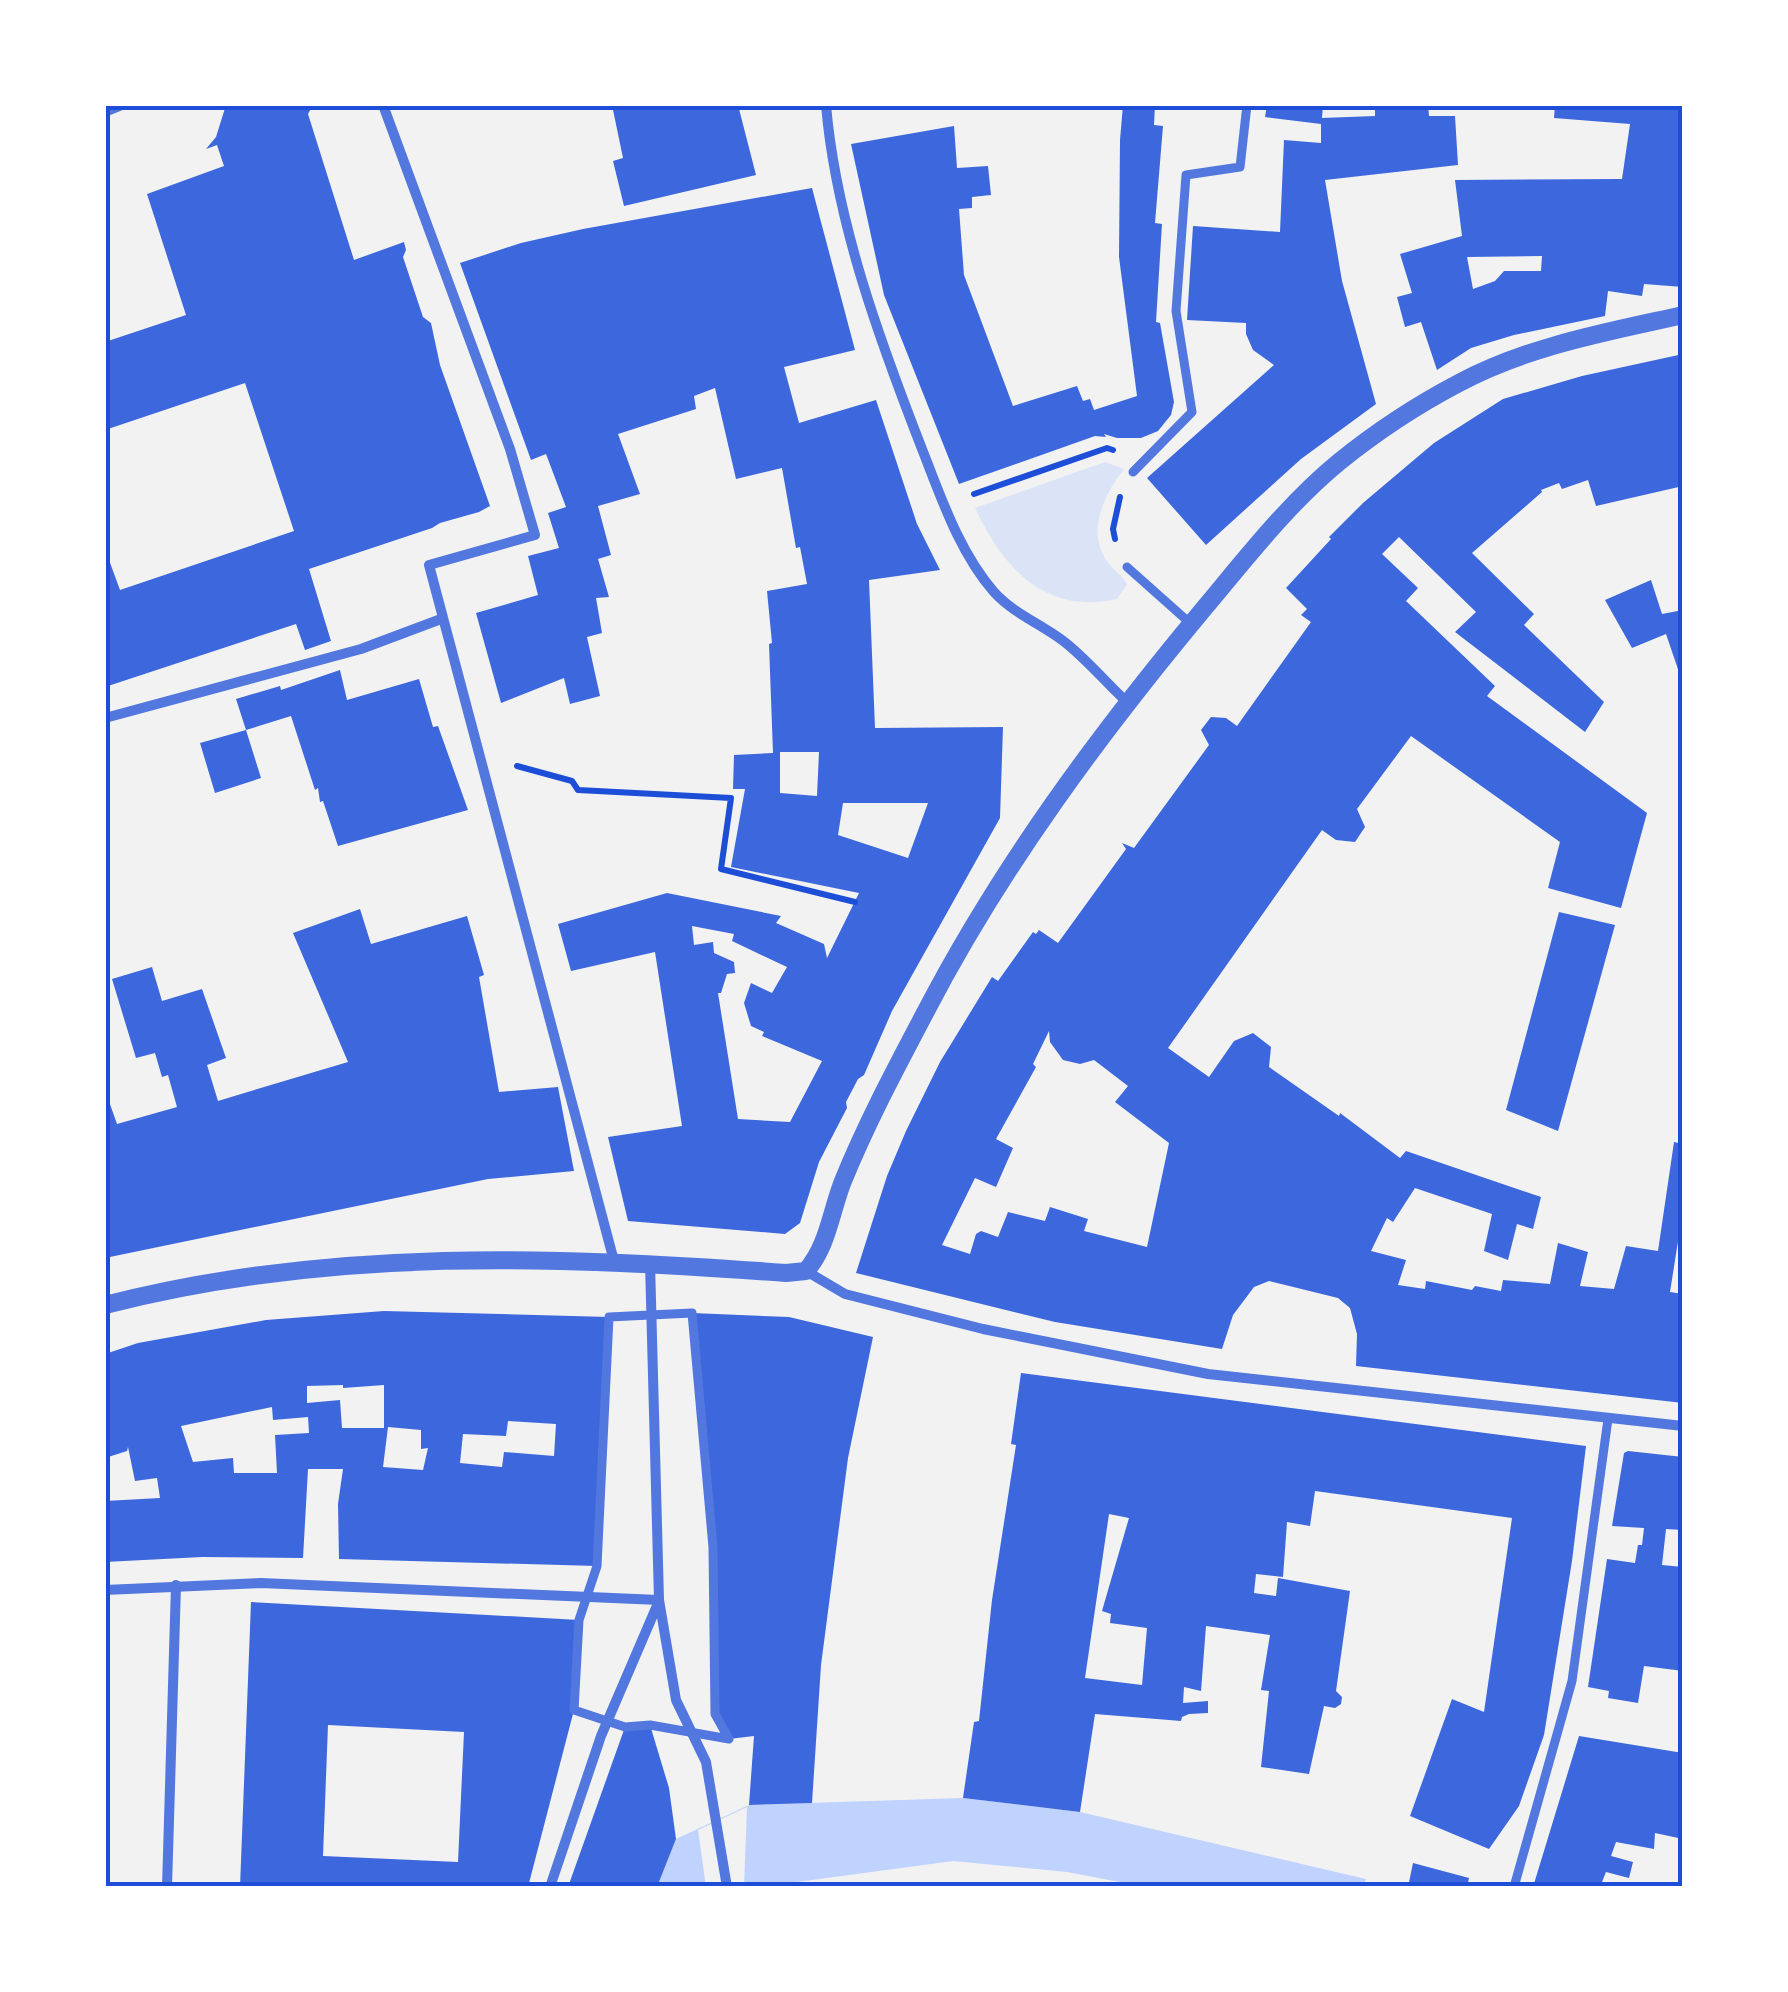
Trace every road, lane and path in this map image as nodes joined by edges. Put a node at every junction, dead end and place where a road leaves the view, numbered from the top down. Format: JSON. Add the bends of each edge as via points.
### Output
{"nodes":[{"id":1,"x":122,"y":105,"type":"edge"},
{"id":2,"x":383,"y":105,"type":"edge"},
{"id":3,"x":826,"y":105,"type":"edge"},
{"id":4,"x":1247,"y":105,"type":"edge"},
{"id":5,"x":105,"y":112,"type":"edge"},
{"id":6,"x":1683,"y":315,"type":"edge"},
{"id":7,"x":1106,"y":448,"type":"dead end"},
{"id":8,"x":1133,"y":472,"type":"joint"},
{"id":9,"x":944,"y":504,"type":"junction"},
{"id":10,"x":1127,"y":567,"type":"joint"},
{"id":11,"x":441,"y":618,"type":"junction"},
{"id":12,"x":1191,"y":624,"type":"junction"},
{"id":13,"x":1128,"y":703,"type":"junction"},
{"id":14,"x":105,"y":718,"type":"edge"},
{"id":15,"x":517,"y":766,"type":"dead end"},
{"id":16,"x":855,"y":902,"type":"dead end"},
{"id":17,"x":614,"y":1260,"type":"junction"},
{"id":18,"x":650,"y":1262,"type":"junction"},
{"id":19,"x":806,"y":1271,"type":"junction"},
{"id":20,"x":105,"y":1305,"type":"edge"},
{"id":21,"x":652,"y":1315,"type":"junction"},
{"id":22,"x":1608,"y":1419,"type":"junction"},
{"id":23,"x":1683,"y":1426,"type":"edge"},
{"id":24,"x":176,"y":1585,"type":"junction"},
{"id":25,"x":105,"y":1590,"type":"edge"},
{"id":26,"x":587,"y":1596,"type":"junction"},
{"id":27,"x":659,"y":1600,"type":"junction"},
{"id":28,"x":608,"y":1721,"type":"junction"},
{"id":29,"x":692,"y":1732,"type":"junction"},
{"id":30,"x":167,"y":1887,"type":"edge"},
{"id":31,"x":550,"y":1887,"type":"edge"},
{"id":32,"x":728,"y":1887,"type":"edge"},
{"id":33,"x":1514,"y":1887,"type":"edge"}],
"edges":[{"from":1,"to":5,"type":"street"},
{"from":2,"to":11,"type":"street","via":[[510,449],[535,535],[429,565]]},
{"from":3,"to":9,"type":"street","via":[[861,276]]},
{"from":4,"to":8,"type":"street","via":[[1240,167],[1186,175],[1176,311],[1192,412]]},
{"from":6,"to":12,"type":"street","via":[[1531,352],[1396,420],[1337,463]]},
{"from":7,"to":9,"type":"path"},
{"from":8,"to":10,"type":"path","via":[[1113,529]]},
{"from":9,"to":13,"type":"street","via":[[994,592],[1062,640]]},
{"from":10,"to":12,"type":"street"},
{"from":11,"to":14,"type":"street","via":[[361,650]]},
{"from":11,"to":17,"type":"street"},
{"from":12,"to":13,"type":"street"},
{"from":13,"to":19,"type":"street","via":[[1026,841],[942,982],[872,1116],[821,1249]]},
{"from":15,"to":16,"type":"path","via":[[572,782],[578,790],[730,798],[721,869]]},
{"from":17,"to":18,"type":"street"},
{"from":17,"to":20,"type":"street","via":[[312,1266]]},
{"from":18,"to":19,"type":"street"},
{"from":18,"to":21,"type":"street"},
{"from":19,"to":22,"type":"street","via":[[845,1294],[1208,1374]]},
{"from":21,"to":26,"type":"street","via":[[609,1317],[596,1566]]},
{"from":21,"to":27,"type":"street"},
{"from":21,"to":29,"type":"street","via":[[692,1312],[694,1326],[714,1547],[715,1714],[729,1739]]},
{"from":22,"to":23,"type":"street"},
{"from":22,"to":33,"type":"street","via":[[1572,1681]]},
{"from":24,"to":25,"type":"street"},
{"from":24,"to":26,"type":"street"},
{"from":24,"to":30,"type":"street"},
{"from":26,"to":27,"type":"street"},
{"from":26,"to":28,"type":"street","via":[[579,1620],[574,1710]]},
{"from":27,"to":28,"type":"street"},
{"from":27,"to":29,"type":"street","via":[[676,1700]]},
{"from":28,"to":29,"type":"street"},
{"from":28,"to":31,"type":"street"},
{"from":29,"to":32,"type":"street","via":[[706,1762]]}]}
